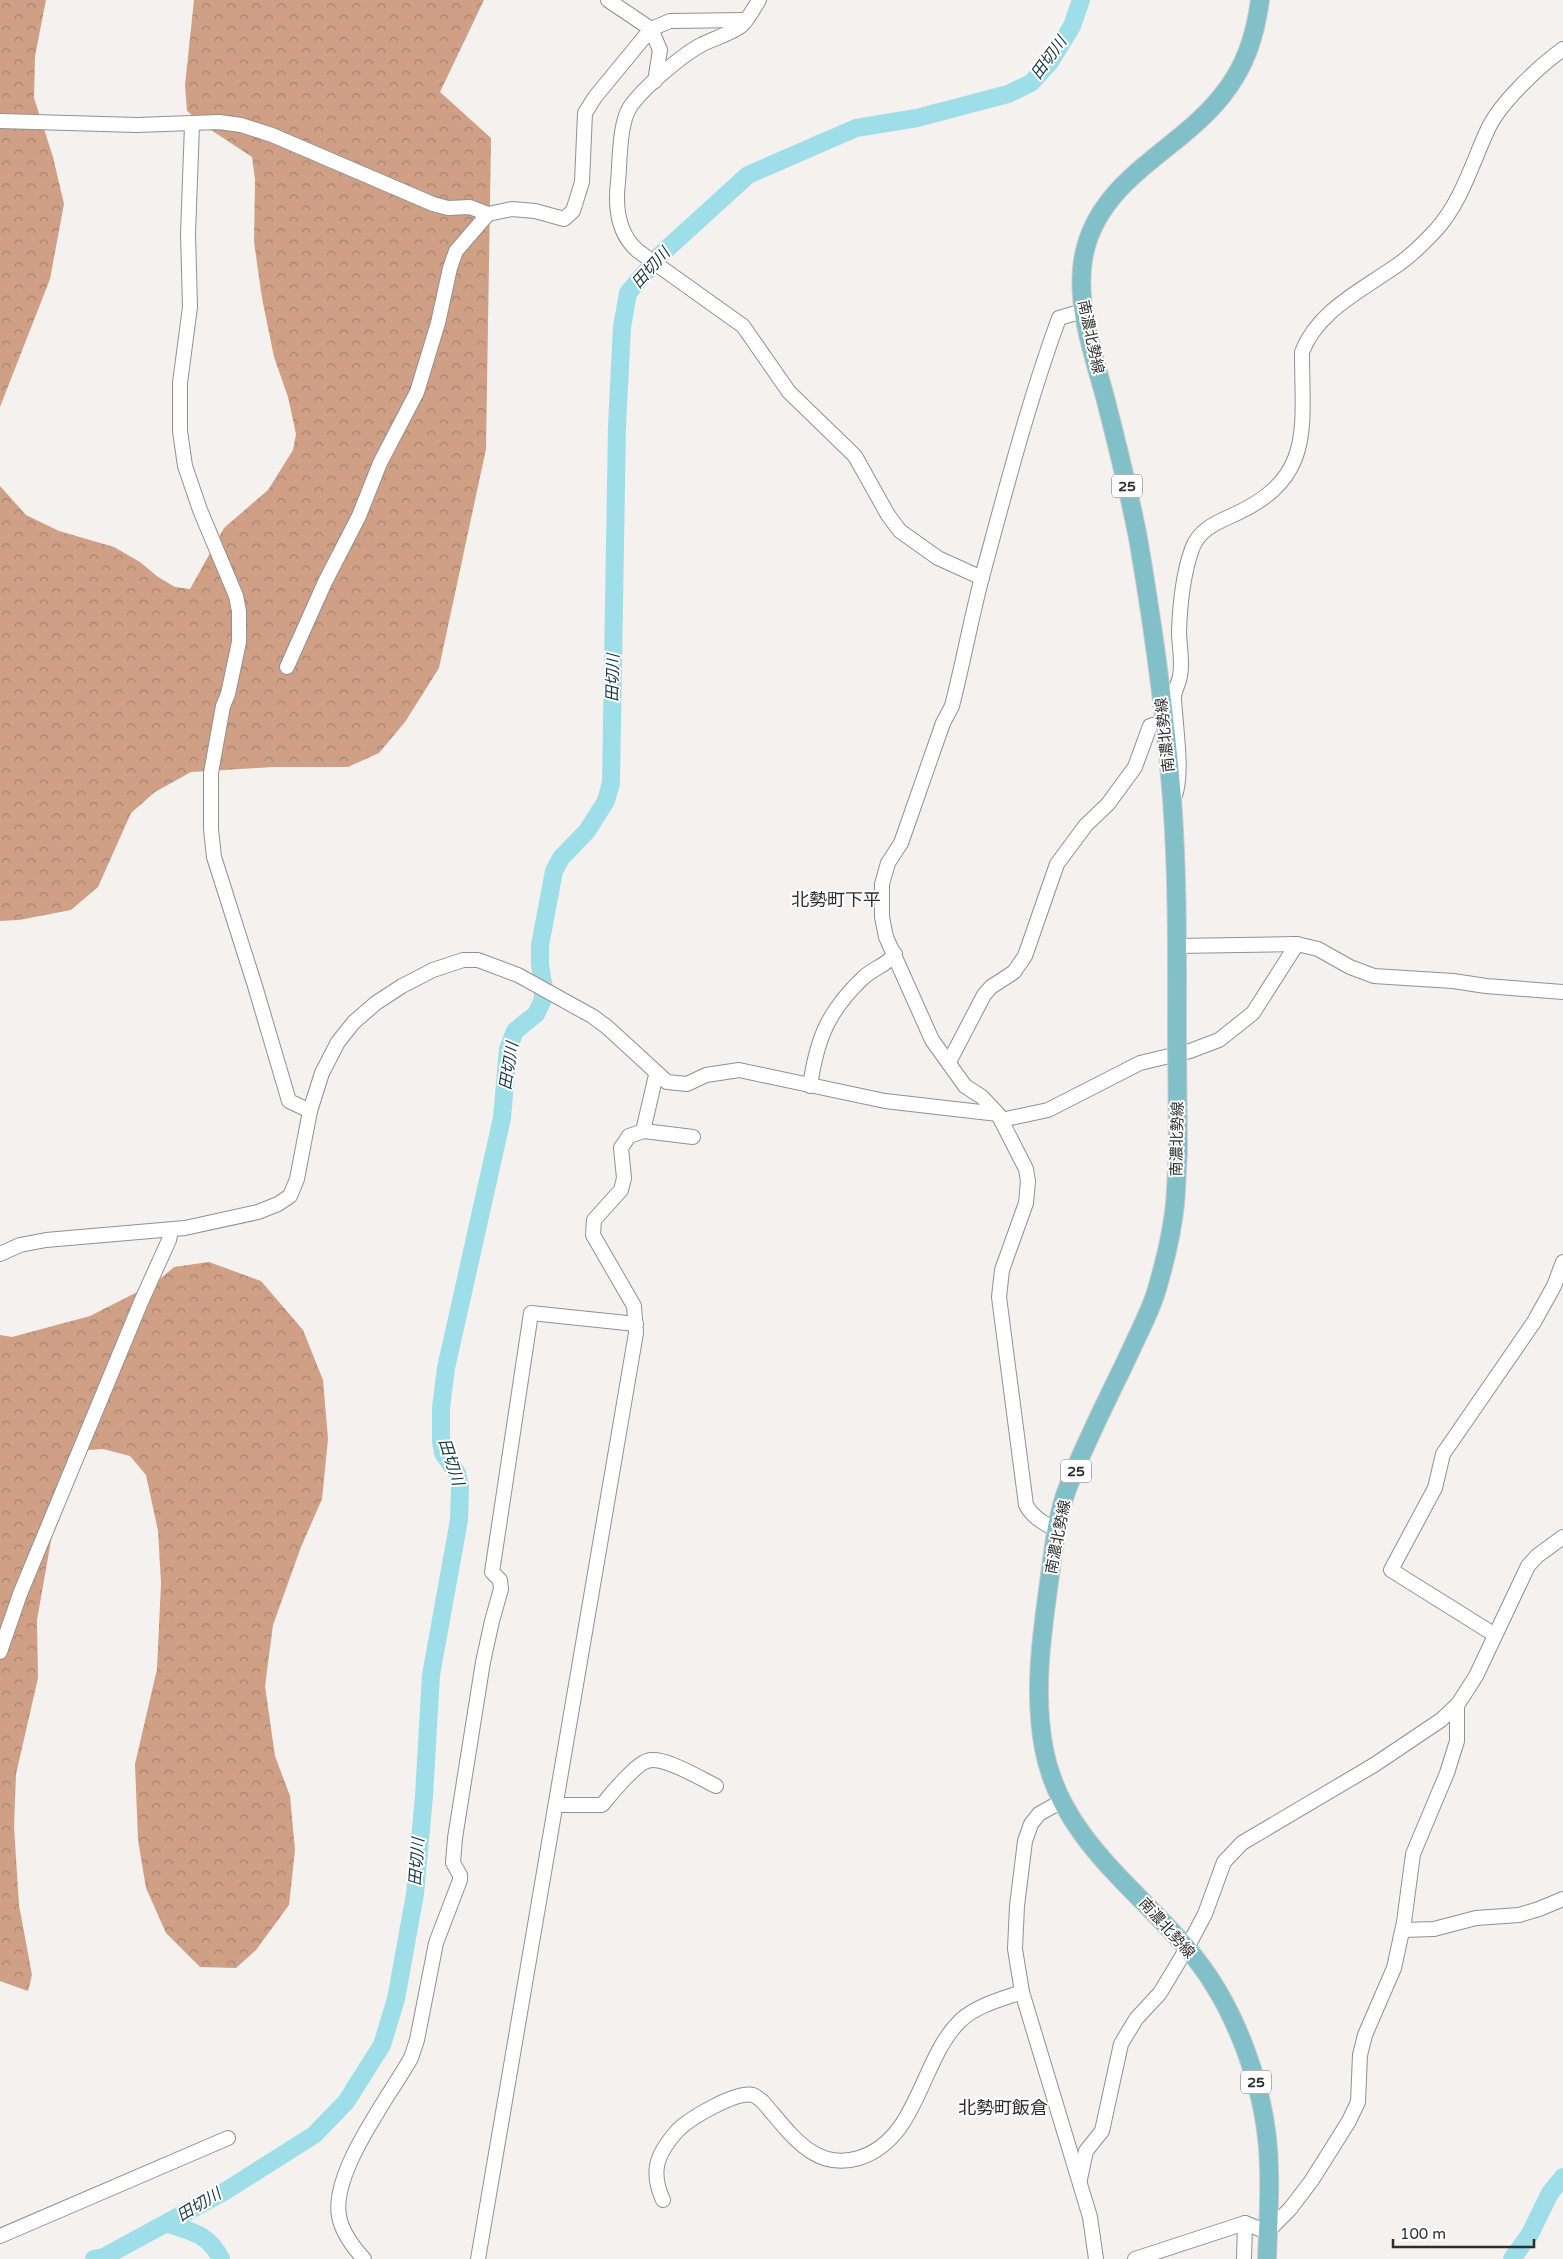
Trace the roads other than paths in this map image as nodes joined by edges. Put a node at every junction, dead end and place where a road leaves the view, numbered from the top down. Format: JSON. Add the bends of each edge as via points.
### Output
{"nodes":[{"id":1,"x":608,"y":0,"type":"edge"},
{"id":2,"x":759,"y":0,"type":"edge"},
{"id":3,"x":1260,"y":0,"type":"edge"},
{"id":4,"x":746,"y":20,"type":"junction"},
{"id":5,"x":651,"y":30,"type":"junction"},
{"id":6,"x":1563,"y":49,"type":"edge"},
{"id":7,"x":655,"y":81,"type":"junction"},
{"id":8,"x":0,"y":121,"type":"edge"},
{"id":9,"x":192,"y":125,"type":"junction"},
{"id":10,"x":488,"y":214,"type":"junction"},
{"id":11,"x":1083,"y":311,"type":"junction"},
{"id":12,"x":982,"y":578,"type":"junction"},
{"id":13,"x":286,"y":667,"type":"dead end"},
{"id":14,"x":1164,"y":722,"type":"junction"},
{"id":15,"x":1172,"y":802,"type":"junction"},
{"id":16,"x":1297,"y":944,"type":"junction"},
{"id":17,"x":1176,"y":946,"type":"junction"},
{"id":18,"x":895,"y":954,"type":"junction"},
{"id":19,"x":1563,"y":992,"type":"edge"},
{"id":20,"x":949,"y":1062,"type":"junction"},
{"id":21,"x":656,"y":1075,"type":"junction"},
{"id":22,"x":810,"y":1086,"type":"junction"},
{"id":23,"x":310,"y":1111,"type":"junction"},
{"id":24,"x":999,"y":1117,"type":"junction"},
{"id":25,"x":643,"y":1132,"type":"junction"},
{"id":26,"x":693,"y":1137,"type":"dead end"},
{"id":27,"x":171,"y":1231,"type":"junction"},
{"id":28,"x":0,"y":1254,"type":"edge"},
{"id":29,"x":1563,"y":1262,"type":"edge"},
{"id":30,"x":636,"y":1324,"type":"junction"},
{"id":31,"x":1056,"y":1530,"type":"junction"},
{"id":32,"x":1563,"y":1537,"type":"edge"},
{"id":33,"x":1495,"y":1635,"type":"junction"},
{"id":34,"x":0,"y":1652,"type":"edge"},
{"id":35,"x":1457,"y":1705,"type":"junction"},
{"id":36,"x":716,"y":1786,"type":"dead end"},
{"id":37,"x":1062,"y":1801,"type":"junction"},
{"id":38,"x":556,"y":1805,"type":"junction"},
{"id":39,"x":1563,"y":1899,"type":"edge"},
{"id":40,"x":1403,"y":1930,"type":"junction"},
{"id":41,"x":1187,"y":1948,"type":"junction"},
{"id":42,"x":1022,"y":1992,"type":"junction"},
{"id":43,"x":228,"y":2138,"type":"dead end"},
{"id":44,"x":1080,"y":2180,"type":"junction"},
{"id":45,"x":663,"y":2200,"type":"dead end"},
{"id":46,"x":1244,"y":2224,"type":"junction"},
{"id":47,"x":1268,"y":2232,"type":"junction"},
{"id":48,"x":0,"y":2236,"type":"edge"},
{"id":49,"x":364,"y":2259,"type":"edge"},
{"id":50,"x":478,"y":2259,"type":"edge"},
{"id":51,"x":1096,"y":2259,"type":"edge"},
{"id":52,"x":1136,"y":2259,"type":"edge"},
{"id":53,"x":1244,"y":2259,"type":"edge"},
{"id":54,"x":1266,"y":2259,"type":"edge"}],
"edges":[{"from":1,"to":5,"type":"street"},
{"from":2,"to":4,"type":"street"},
{"from":3,"to":11,"type":"main road","name":"南濃北勢線","number":"25","via":[[1248,54],[1224,93],[1198,121],[1120,187],[1103,207],[1086,247],[1082,273]]},
{"from":4,"to":5,"type":"street","via":[[670,21]]},
{"from":4,"to":7,"type":"street","via":[[688,52]]},
{"from":5,"to":7,"type":"street","via":[[660,50]]},
{"from":5,"to":10,"type":"street","via":[[585,113],[582,182],[573,211],[564,219],[512,209]]},
{"from":6,"to":15,"type":"street","via":[[1499,111],[1488,128],[1460,194],[1440,225],[1394,268],[1356,291],[1331,312],[1305,342],[1302,352],[1302,435],[1286,478],[1270,494],[1241,512],[1208,526],[1193,546],[1185,574],[1179,630],[1180,676],[1174,694],[1180,782]]},
{"from":7,"to":12,"type":"street","via":[[630,108],[624,124],[616,193],[617,212],[628,242],[743,326],[789,392],[855,456],[900,531],[938,558]]},
{"from":8,"to":9,"type":"street"},
{"from":9,"to":10,"type":"street","via":[[241,124],[432,204],[448,208],[470,207]]},
{"from":9,"to":23,"type":"street","via":[[188,234],[190,307],[180,383],[180,431],[185,466],[239,611],[239,642],[211,773],[214,857],[289,1102]]},
{"from":10,"to":13,"type":"street","via":[[456,252],[417,392]]},
{"from":11,"to":12,"type":"street","via":[[1059,318],[1020,433]]},
{"from":11,"to":14,"type":"main road","name":"南濃北勢線","number":"25","via":[[1120,454],[1137,536]]},
{"from":12,"to":18,"type":"street","via":[[952,706],[882,884],[882,917],[886,937]]},
{"from":14,"to":15,"type":"main road","name":"南濃北勢線","number":"25"},
{"from":14,"to":20,"type":"street","via":[[1150,726],[1135,767],[1062,857],[1046,892],[1025,956],[1014,972],[984,995]]},
{"from":15,"to":17,"type":"main road","name":"南濃北勢線","number":"25"},
{"from":16,"to":17,"type":"street"},
{"from":16,"to":19,"type":"street","via":[[1318,949],[1374,976],[1453,980]]},
{"from":16,"to":24,"type":"street","via":[[1253,1012],[1219,1040],[1140,1063],[1048,1110]]},
{"from":17,"to":31,"type":"main road","name":"南濃北勢線","number":"25","bridge":true,"via":[[1178,1152],[1173,1223],[1156,1292],[1068,1488]]},
{"from":18,"to":20,"type":"street","via":[[909,993],[932,1040]]},
{"from":18,"to":22,"type":"street","via":[[866,975],[826,1023],[813,1060]]},
{"from":20,"to":24,"type":"street","via":[[965,1086],[982,1097]]},
{"from":21,"to":22,"type":"street","via":[[678,1085],[706,1075],[739,1070]]},
{"from":21,"to":23,"type":"street","via":[[592,1016],[518,975],[478,960],[463,960],[433,970],[395,990],[354,1022],[338,1042],[322,1073]]},
{"from":21,"to":25,"type":"street"},
{"from":22,"to":24,"type":"street","via":[[884,1101]]},
{"from":23,"to":27,"type":"street","via":[[297,1179],[290,1196],[258,1212]]},
{"from":24,"to":31,"type":"street","via":[[1026,1169],[1028,1181],[1026,1203],[1002,1270],[999,1297],[1026,1505],[1031,1514]]},
{"from":25,"to":26,"type":"street"},
{"from":25,"to":30,"type":"street","via":[[629,1136],[621,1148],[624,1178],[621,1190],[594,1220],[593,1235],[634,1306]]},
{"from":27,"to":28,"type":"street","via":[[46,1240],[20,1245]]},
{"from":27,"to":34,"type":"street","via":[[20,1594]]},
{"from":29,"to":33,"type":"street","via":[[1534,1322],[1443,1454],[1435,1488],[1390,1570]]},
{"from":30,"to":38,"type":"street"},
{"from":30,"to":49,"type":"street","via":[[531,1314],[492,1572],[500,1580],[501,1589],[483,1662],[455,1838],[453,1863],[460,1880],[436,1943],[411,2058],[350,2163],[340,2190],[342,2228]]},
{"from":31,"to":37,"type":"main road","name":"南濃北勢線","number":"25","via":[[1038,1687],[1044,1752]]},
{"from":32,"to":33,"type":"street","via":[[1528,1566]]},
{"from":33,"to":35,"type":"street","via":[[1476,1676]]},
{"from":35,"to":40,"type":"street","via":[[1457,1741],[1413,1854]]},
{"from":35,"to":41,"type":"street","via":[[1374,1765],[1242,1844],[1224,1862],[1205,1914]]},
{"from":36,"to":38,"type":"street","via":[[660,1760],[646,1761],[617,1786],[602,1805]]},
{"from":37,"to":41,"type":"main road","name":"南濃北勢線","number":"25","via":[[1085,1840],[1106,1865]]},
{"from":37,"to":42,"type":"street","via":[[1039,1814],[1025,1841],[1015,1949]]},
{"from":38,"to":50,"type":"street"},
{"from":39,"to":40,"type":"street","via":[[1519,1915],[1476,1918],[1434,1929]]},
{"from":40,"to":47,"type":"street","via":[[1394,1968],[1361,2049],[1358,2102],[1312,2180]]},
{"from":41,"to":44,"type":"street","via":[[1160,1993],[1136,2019],[1122,2044],[1102,2131],[1086,2151]]},
{"from":41,"to":47,"type":"main road","name":"南濃北勢線","number":"25","via":[[1226,2008],[1258,2088],[1269,2167]]},
{"from":42,"to":44,"type":"street"},
{"from":42,"to":45,"type":"street","via":[[961,2020],[948,2036],[897,2132],[871,2154],[852,2160],[826,2160],[814,2155],[762,2101],[754,2095],[739,2095],[679,2129],[664,2148],[657,2166],[657,2185]]},
{"from":43,"to":48,"type":"street"},
{"from":44,"to":51,"type":"street"},
{"from":46,"to":47,"type":"street"},
{"from":46,"to":52,"type":"street"},
{"from":46,"to":53,"type":"street"},
{"from":47,"to":54,"type":"main road","name":"南濃北勢線","number":"25"}]}
